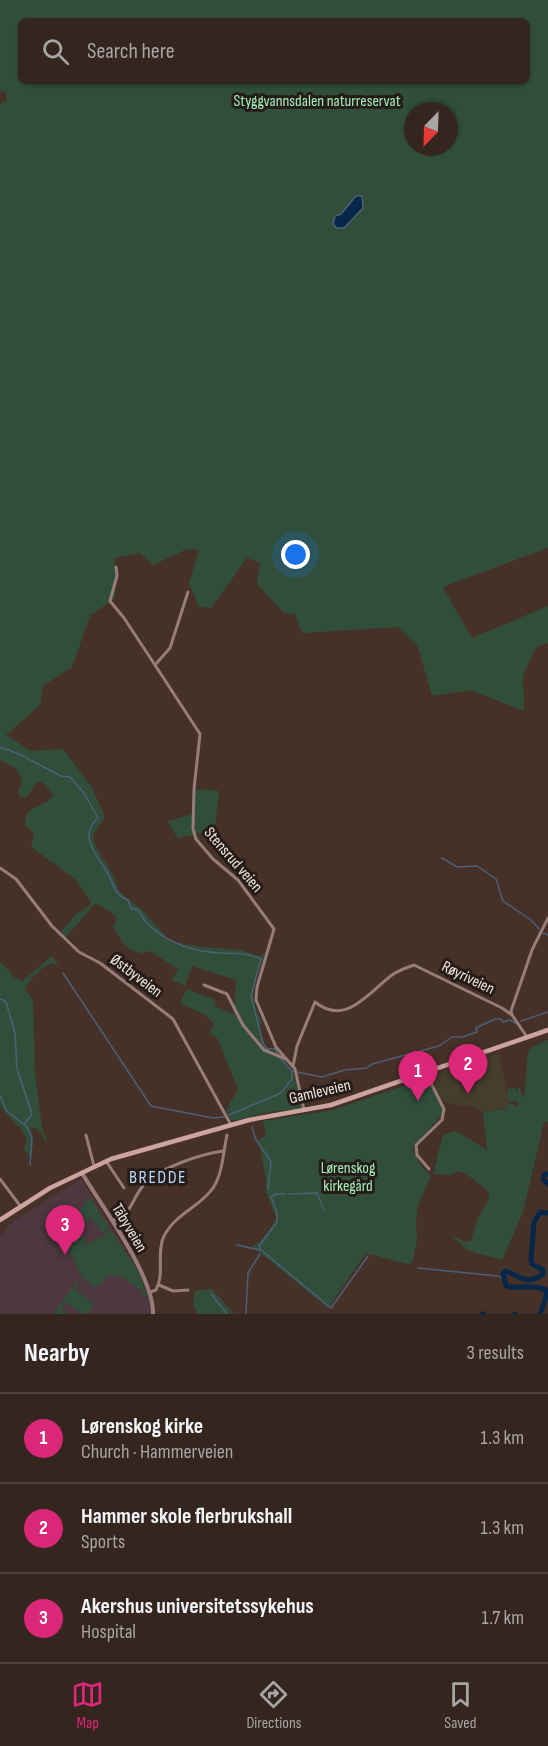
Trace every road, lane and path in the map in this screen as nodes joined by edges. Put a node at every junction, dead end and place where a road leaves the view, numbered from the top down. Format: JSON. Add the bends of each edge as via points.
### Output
{"nodes":[{"id":1,"x":116,"y":567,"type":"dead end"},
{"id":2,"x":188,"y":592,"type":"dead end"},
{"id":3,"x":155,"y":665,"type":"junction"},
{"id":4,"x":0,"y":868,"type":"edge"},
{"id":5,"x":548,"y":918,"type":"edge"},
{"id":6,"x":204,"y":985,"type":"dead end"},
{"id":7,"x":512,"y":1015,"type":"junction"},
{"id":8,"x":548,"y":1030,"type":"edge"},
{"id":9,"x":528,"y":1038,"type":"junction"},
{"id":10,"x":287,"y":1059,"type":"junction"},
{"id":11,"x":293,"y":1066,"type":"junction"},
{"id":12,"x":426,"y":1073,"type":"junction"},
{"id":13,"x":304,"y":1110,"type":"junction"},
{"id":14,"x":231,"y":1125,"type":"junction"},
{"id":15,"x":227,"y":1135,"type":"dead end"},
{"id":16,"x":86,"y":1136,"type":"dead end"},
{"id":17,"x":224,"y":1151,"type":"junction"},
{"id":18,"x":106,"y":1161,"type":"junction"},
{"id":19,"x":94,"y":1166,"type":"junction"},
{"id":20,"x":429,"y":1169,"type":"dead end"},
{"id":21,"x":81,"y":1172,"type":"junction"},
{"id":22,"x":0,"y":1179,"type":"edge"},
{"id":23,"x":124,"y":1188,"type":"dead end"},
{"id":24,"x":21,"y":1207,"type":"junction"},
{"id":25,"x":0,"y":1220,"type":"edge"},
{"id":26,"x":112,"y":1221,"type":"junction"},
{"id":27,"x":159,"y":1285,"type":"junction"},
{"id":28,"x":188,"y":1290,"type":"dead end"},
{"id":29,"x":150,"y":1292,"type":"junction"},
{"id":30,"x":153,"y":1314,"type":"edge"}],
"edges":[{"from":1,"to":3,"type":"street","via":[[110,601]]},
{"from":2,"to":3,"type":"street","via":[[170,648]]},
{"from":3,"to":10,"type":"street","name":"Stensrud veien","via":[[200,734],[193,829],[196,839],[238,880],[274,929],[255,1000],[276,1047]]},
{"from":4,"to":14,"type":"street","name":"Østbyveien","via":[[16,879],[52,926],[79,952],[100,963],[173,1019]]},
{"from":5,"to":7,"type":"street","via":[[532,950]]},
{"from":6,"to":10,"type":"street","via":[[227,994],[243,1025],[264,1050]]},
{"from":7,"to":9,"type":"street"},
{"from":7,"to":11,"type":"street","name":"Røyriveien","via":[[412,965],[394,973],[346,1010],[334,1011],[315,1002],[299,1038]]},
{"from":8,"to":9,"type":"main road","name":"Gamleveien"},
{"from":9,"to":12,"type":"main road","name":"Gamleveien"},
{"from":10,"to":11,"type":"street","name":"Stensrud veien"},
{"from":11,"to":13,"type":"street","name":"Stensrud veien"},
{"from":12,"to":13,"type":"main road","name":"Gamleveien","via":[[338,1103]]},
{"from":12,"to":20,"type":"street","via":[[443,1103],[444,1114],[416,1145],[417,1155]]},
{"from":13,"to":14,"type":"main road","name":"Gamleveien"},
{"from":14,"to":18,"type":"main road","name":"Gamleveien"},
{"from":15,"to":17,"type":"street"},
{"from":16,"to":19,"type":"street"},
{"from":17,"to":26,"type":"street","via":[[170,1168],[149,1180],[131,1209]]},
{"from":17,"to":27,"type":"street","via":[[219,1177],[211,1191],[175,1220],[163,1237]]},
{"from":18,"to":19,"type":"main road","name":"Gamleveien"},
{"from":18,"to":23,"type":"street"},
{"from":19,"to":21,"type":"main road","name":"Gamleveien"},
{"from":21,"to":24,"type":"main road","name":"Gamleveien"},
{"from":21,"to":26,"type":"street","name":"Täbyveien"},
{"from":22,"to":24,"type":"street"},
{"from":24,"to":25,"type":"main road","name":"Gamleveien"},
{"from":26,"to":29,"type":"street","name":"Täbyveien"},
{"from":27,"to":28,"type":"street","via":[[172,1291]]},
{"from":27,"to":29,"type":"street"},
{"from":29,"to":30,"type":"street","name":"Täbyveien"}]}
